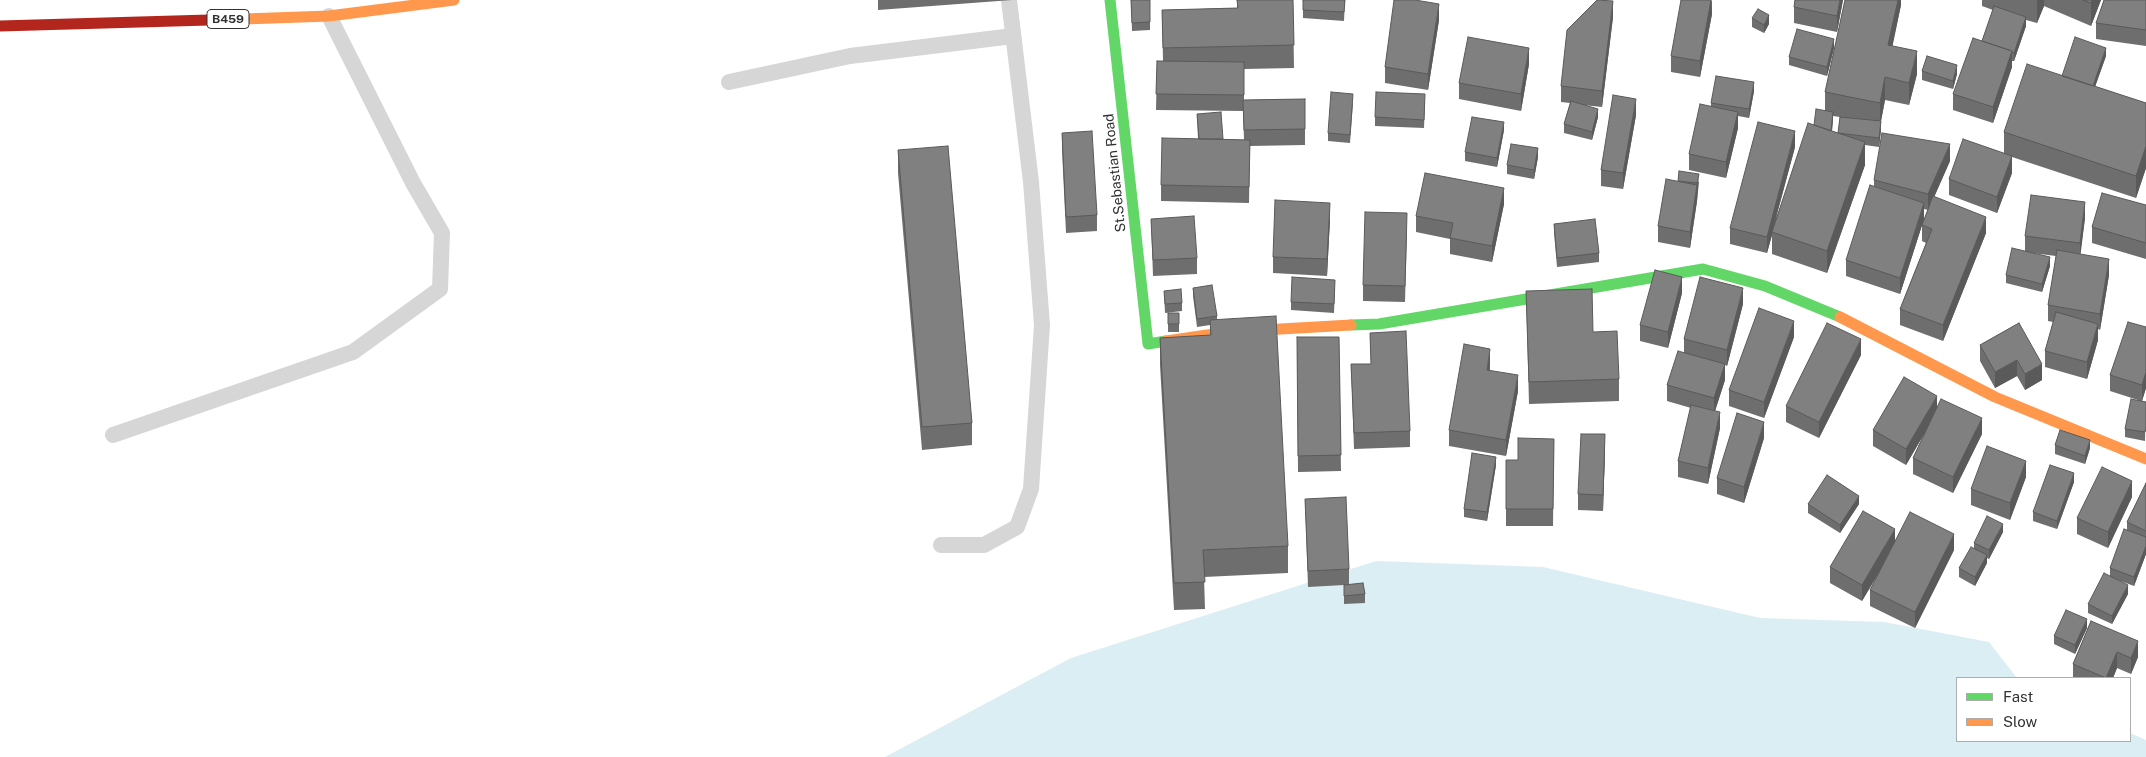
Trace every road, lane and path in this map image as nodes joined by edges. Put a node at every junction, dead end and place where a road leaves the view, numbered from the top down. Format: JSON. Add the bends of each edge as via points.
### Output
{"nodes":[{"id":1,"x":454,"y":0,"type":"edge"},
{"id":2,"x":1009,"y":0,"type":"edge"},
{"id":3,"x":1110,"y":0,"type":"edge"},
{"id":4,"x":329,"y":16,"type":"junction"},
{"id":5,"x":0,"y":26,"type":"edge"},
{"id":6,"x":1013,"y":36,"type":"junction"},
{"id":7,"x":729,"y":82,"type":"dead end"},
{"id":8,"x":113,"y":435,"type":"dead end"},
{"id":9,"x":2146,"y":459,"type":"edge"},
{"id":10,"x":941,"y":545,"type":"dead end"}],
"edges":[{"from":1,"to":4,"type":"street","number":"B459"},
{"from":2,"to":6,"type":"lane"},
{"from":3,"to":9,"type":"street","name":"St.Sebastian Road","via":[[1148,344],[1228,332],[1378,324],[1703,269],[1765,286],[1830,312],[1995,397]]},
{"from":4,"to":5,"type":"street","number":"B459"},
{"from":4,"to":8,"type":"lane","via":[[413,183],[442,233],[440,289],[353,352]]},
{"from":6,"to":7,"type":"lane","via":[[850,56]]},
{"from":6,"to":10,"type":"lane","via":[[1031,182],[1042,325],[1031,489],[1018,527],[984,545]]}]}
